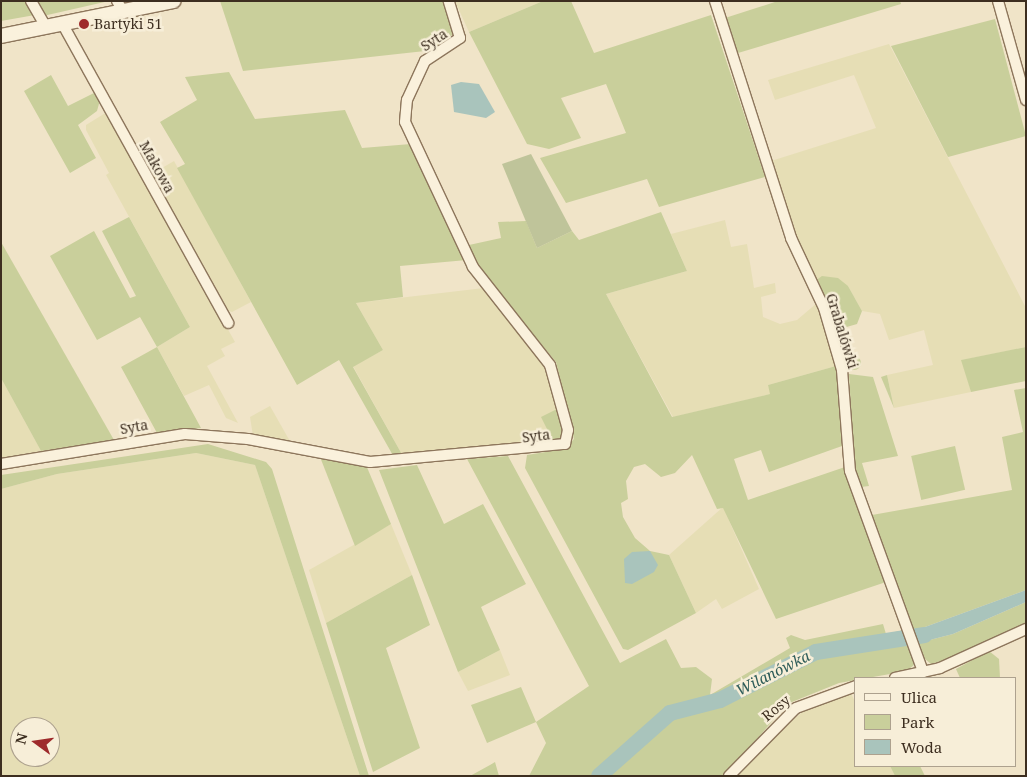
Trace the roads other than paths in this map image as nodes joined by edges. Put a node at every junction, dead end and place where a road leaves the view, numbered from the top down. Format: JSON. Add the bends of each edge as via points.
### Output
{"nodes":[{"id":1,"x":31,"y":1,"type":"edge"},
{"id":2,"x":173,"y":1,"type":"edge"},
{"id":3,"x":449,"y":1,"type":"edge"},
{"id":4,"x":715,"y":1,"type":"edge"},
{"id":5,"x":998,"y":1,"type":"edge"},
{"id":6,"x":120,"y":6,"type":"edge"},
{"id":7,"x":62,"y":23,"type":"junction"},
{"id":8,"x":46,"y":27,"type":"junction"},
{"id":9,"x":1,"y":36,"type":"edge"},
{"id":10,"x":1026,"y":100,"type":"edge"},
{"id":11,"x":228,"y":323,"type":"dead end"},
{"id":12,"x":1,"y":464,"type":"edge"},
{"id":13,"x":1026,"y":629,"type":"edge"},
{"id":14,"x":923,"y":672,"type":"junction"},
{"id":15,"x":900,"y":677,"type":"edge"},
{"id":16,"x":854,"y":687,"type":"edge"},
{"id":17,"x":729,"y":776,"type":"edge"}],
"edges":[{"from":1,"to":8,"type":"street"},
{"from":2,"to":6,"type":"street"},
{"from":3,"to":12,"type":"street","name":"Syta","via":[[460,38],[425,61],[407,100],[406,122],[473,267],[550,365],[568,430],[565,444],[370,462],[248,439],[185,434]]},
{"from":4,"to":14,"type":"street","name":"Grabalówki","via":[[791,238],[824,308],[842,370],[850,471]]},
{"from":5,"to":10,"type":"street"},
{"from":6,"to":7,"type":"street"},
{"from":7,"to":8,"type":"street"},
{"from":7,"to":11,"type":"street","name":"Makowa"},
{"from":8,"to":9,"type":"street"},
{"from":13,"to":14,"type":"street"},
{"from":14,"to":15,"type":"street"},
{"from":16,"to":17,"type":"street","name":"Rosy","via":[[796,708]]}]}
